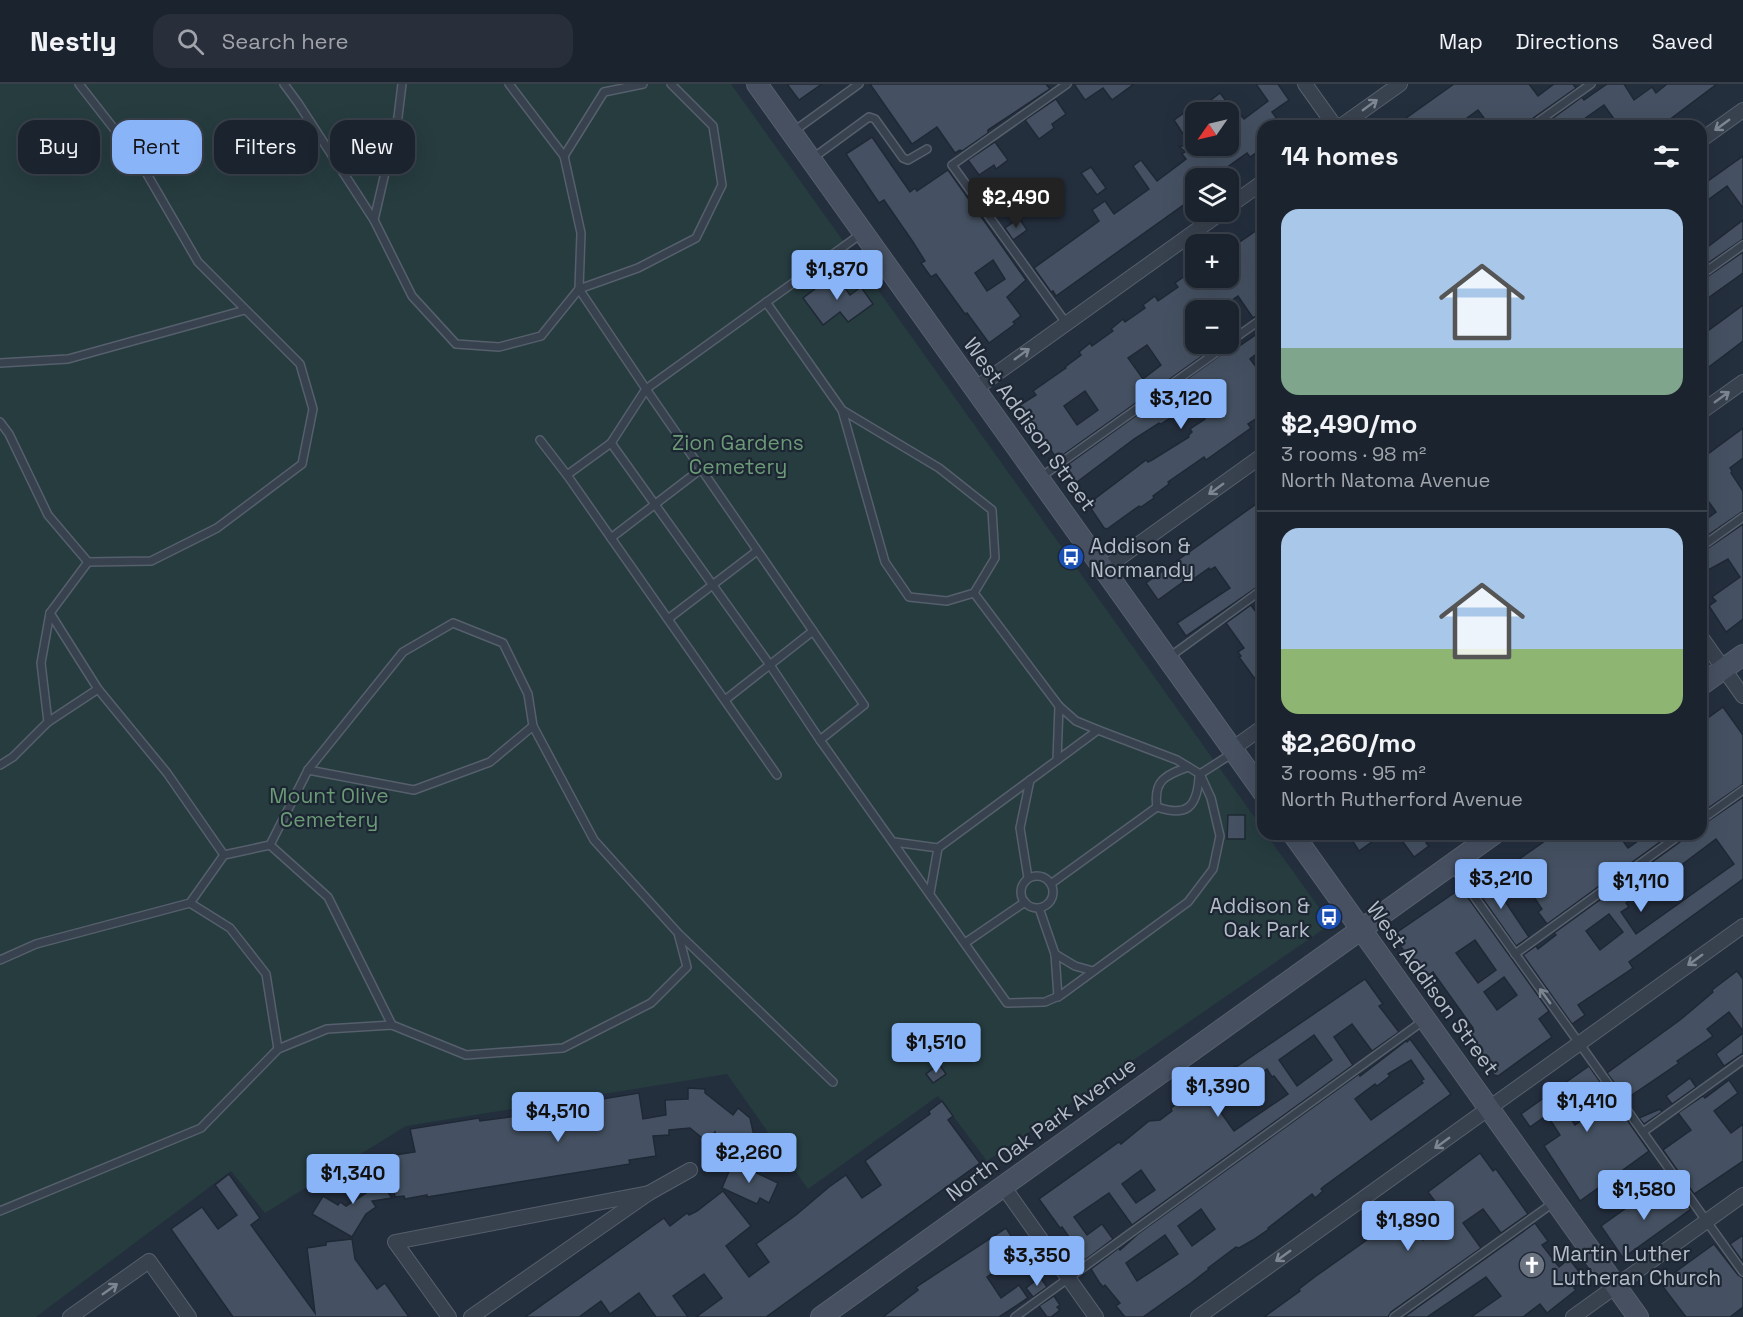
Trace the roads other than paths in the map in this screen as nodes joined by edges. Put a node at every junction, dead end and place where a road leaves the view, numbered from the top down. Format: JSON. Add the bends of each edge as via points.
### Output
{"nodes":[{"id":1,"x":79,"y":84,"type":"edge"},
{"id":2,"x":284,"y":84,"type":"edge"},
{"id":3,"x":402,"y":84,"type":"edge"},
{"id":4,"x":509,"y":84,"type":"edge"},
{"id":5,"x":643,"y":84,"type":"edge"},
{"id":6,"x":671,"y":84,"type":"edge"},
{"id":7,"x":757,"y":84,"type":"edge"},
{"id":8,"x":859,"y":84,"type":"edge"},
{"id":9,"x":1067,"y":84,"type":"edge"},
{"id":10,"x":1305,"y":84,"type":"edge"},
{"id":11,"x":1400,"y":84,"type":"edge"},
{"id":12,"x":1591,"y":84,"type":"edge"},
{"id":13,"x":1743,"y":110,"type":"edge"},
{"id":14,"x":1331,"y":120,"type":"edge"},
{"id":15,"x":1349,"y":120,"type":"edge"},
{"id":16,"x":1540,"y":120,"type":"edge"},
{"id":17,"x":792,"y":132,"type":"junction"},
{"id":18,"x":1707,"y":136,"type":"edge"},
{"id":19,"x":927,"y":149,"type":"dead end"},
{"id":20,"x":564,"y":156,"type":"junction"},
{"id":21,"x":811,"y":159,"type":"junction"},
{"id":22,"x":1257,"y":186,"type":"edge"},
{"id":23,"x":1239,"y":199,"type":"edge"},
{"id":24,"x":375,"y":220,"type":"junction"},
{"id":25,"x":1208,"y":222,"type":"edge"},
{"id":26,"x":863,"y":233,"type":"junction"},
{"id":27,"x":1743,"y":245,"type":"edge"},
{"id":28,"x":1707,"y":271,"type":"edge"},
{"id":29,"x":579,"y":289,"type":"junction"},
{"id":30,"x":766,"y":302,"type":"junction"},
{"id":31,"x":245,"y":310,"type":"junction"},
{"id":32,"x":1257,"y":322,"type":"edge"},
{"id":33,"x":1066,"y":323,"type":"junction"},
{"id":34,"x":1239,"y":335,"type":"edge"},
{"id":35,"x":1213,"y":354,"type":"edge"},
{"id":36,"x":0,"y":363,"type":"edge"},
{"id":37,"x":1743,"y":382,"type":"edge"},
{"id":38,"x":646,"y":389,"type":"junction"},
{"id":39,"x":975,"y":389,"type":"junction"},
{"id":40,"x":1707,"y":408,"type":"edge"},
{"id":41,"x":842,"y":410,"type":"junction"},
{"id":42,"x":0,"y":422,"type":"edge"},
{"id":43,"x":540,"y":440,"type":"dead end"},
{"id":44,"x":611,"y":443,"type":"junction"},
{"id":45,"x":1257,"y":459,"type":"edge"},
{"id":46,"x":701,"y":469,"type":"junction"},
{"id":47,"x":567,"y":475,"type":"junction"},
{"id":48,"x":1039,"y":478,"type":"junction"},
{"id":49,"x":654,"y":503,"type":"junction"},
{"id":50,"x":1743,"y":517,"type":"edge"},
{"id":51,"x":610,"y":538,"type":"junction"},
{"id":52,"x":1707,"y":543,"type":"edge"},
{"id":53,"x":758,"y":551,"type":"junction"},
{"id":54,"x":87,"y":562,"type":"junction"},
{"id":55,"x":1104,"y":569,"type":"junction"},
{"id":56,"x":713,"y":585,"type":"junction"},
{"id":57,"x":974,"y":593,"type":"junction"},
{"id":58,"x":1257,"y":593,"type":"edge"},
{"id":59,"x":50,"y":613,"type":"junction"},
{"id":60,"x":668,"y":619,"type":"junction"},
{"id":61,"x":813,"y":631,"type":"junction"},
{"id":62,"x":1707,"y":645,"type":"edge"},
{"id":63,"x":1743,"y":655,"type":"edge"},
{"id":64,"x":1167,"y":658,"type":"junction"},
{"id":65,"x":770,"y":665,"type":"junction"},
{"id":66,"x":1724,"y":669,"type":"junction"},
{"id":67,"x":1707,"y":681,"type":"edge"},
{"id":68,"x":98,"y":688,"type":"junction"},
{"id":69,"x":1743,"y":696,"type":"edge"},
{"id":70,"x":724,"y":700,"type":"junction"},
{"id":71,"x":1059,"y":706,"type":"junction"},
{"id":72,"x":48,"y":722,"type":"junction"},
{"id":73,"x":533,"y":726,"type":"junction"},
{"id":74,"x":1098,"y":730,"type":"junction"},
{"id":75,"x":1257,"y":732,"type":"edge"},
{"id":76,"x":820,"y":740,"type":"junction"},
{"id":77,"x":1233,"y":750,"type":"junction"},
{"id":78,"x":1057,"y":760,"type":"junction"},
{"id":79,"x":0,"y":765,"type":"edge"},
{"id":80,"x":1188,"y":767,"type":"junction"},
{"id":81,"x":308,"y":770,"type":"junction"},
{"id":82,"x":1200,"y":774,"type":"junction"},
{"id":83,"x":777,"y":775,"type":"dead end"},
{"id":84,"x":1030,"y":780,"type":"junction"},
{"id":85,"x":1257,"y":784,"type":"edge"},
{"id":86,"x":1743,"y":790,"type":"edge"},
{"id":87,"x":1157,"y":807,"type":"junction"},
{"id":88,"x":1707,"y":816,"type":"edge"},
{"id":89,"x":1299,"y":840,"type":"edge"},
{"id":90,"x":1485,"y":840,"type":"edge"},
{"id":91,"x":1673,"y":840,"type":"edge"},
{"id":92,"x":894,"y":842,"type":"junction"},
{"id":93,"x":270,"y":844,"type":"junction"},
{"id":94,"x":938,"y":848,"type":"junction"},
{"id":95,"x":224,"y":855,"type":"junction"},
{"id":96,"x":1451,"y":864,"type":"junction"},
{"id":97,"x":1028,"y":878,"type":"junction"},
{"id":98,"x":1052,"y":884,"type":"junction"},
{"id":99,"x":930,"y":893,"type":"junction"},
{"id":100,"x":1025,"y":902,"type":"junction"},
{"id":101,"x":190,"y":903,"type":"junction"},
{"id":102,"x":1039,"y":908,"type":"junction"},
{"id":103,"x":1743,"y":926,"type":"edge"},
{"id":104,"x":1361,"y":929,"type":"junction"},
{"id":105,"x":678,"y":933,"type":"junction"},
{"id":106,"x":966,"y":943,"type":"junction"},
{"id":107,"x":1055,"y":954,"type":"junction"},
{"id":108,"x":1515,"y":954,"type":"junction"},
{"id":109,"x":0,"y":960,"type":"edge"},
{"id":110,"x":1093,"y":971,"type":"junction"},
{"id":111,"x":1058,"y":996,"type":"junction"},
{"id":112,"x":1426,"y":1019,"type":"junction"},
{"id":113,"x":392,"y":1025,"type":"junction"},
{"id":114,"x":1580,"y":1044,"type":"junction"},
{"id":115,"x":278,"y":1049,"type":"junction"},
{"id":116,"x":1743,"y":1060,"type":"edge"},
{"id":117,"x":833,"y":1082,"type":"dead end"},
{"id":118,"x":1489,"y":1109,"type":"junction"},
{"id":119,"x":1643,"y":1132,"type":"junction"},
{"id":120,"x":690,"y":1170,"type":"dead end"},
{"id":121,"x":1003,"y":1186,"type":"junction"},
{"id":122,"x":648,"y":1193,"type":"junction"},
{"id":123,"x":1743,"y":1195,"type":"edge"},
{"id":124,"x":1555,"y":1201,"type":"junction"},
{"id":125,"x":0,"y":1211,"type":"edge"},
{"id":126,"x":1706,"y":1221,"type":"junction"},
{"id":127,"x":1743,"y":1272,"type":"edge"},
{"id":128,"x":1069,"y":1279,"type":"junction"},
{"id":129,"x":1616,"y":1286,"type":"junction"},
{"id":130,"x":70,"y":1317,"type":"edge"},
{"id":131,"x":189,"y":1317,"type":"edge"},
{"id":132,"x":449,"y":1317,"type":"edge"},
{"id":133,"x":471,"y":1317,"type":"edge"},
{"id":134,"x":820,"y":1317,"type":"edge"},
{"id":135,"x":1015,"y":1317,"type":"edge"},
{"id":136,"x":1096,"y":1317,"type":"edge"},
{"id":137,"x":1198,"y":1317,"type":"edge"},
{"id":138,"x":1394,"y":1317,"type":"edge"},
{"id":139,"x":1573,"y":1317,"type":"edge"},
{"id":140,"x":1638,"y":1317,"type":"edge"}],
"edges":[{"from":1,"to":31,"type":"lane","via":[[140,162],[198,262]]},
{"from":2,"to":24,"type":"lane"},
{"from":3,"to":24,"type":"lane"},
{"from":4,"to":20,"type":"lane"},
{"from":5,"to":20,"type":"lane","via":[[604,92]]},
{"from":6,"to":29,"type":"lane","via":[[713,126],[722,185],[696,238],[638,268]]},
{"from":7,"to":17,"type":"street","name":"West Addison Street"},
{"from":8,"to":17,"type":"lane"},
{"from":9,"to":33,"type":"lane","via":[[952,165]]},
{"from":10,"to":14,"type":"street"},
{"from":15,"to":11,"type":"street","one_way":true},
{"from":12,"to":16,"type":"lane"},
{"from":13,"to":18,"type":"street","one_way":true},
{"from":17,"to":21,"type":"street","name":"West Addison Street"},
{"from":19,"to":21,"type":"lane","via":[[908,160],[903,158],[875,119],[869,117]]},
{"from":20,"to":29,"type":"lane","via":[[581,233]]},
{"from":21,"to":26,"type":"street","name":"West Addison Street"},
{"from":22,"to":23,"type":"street"},
{"from":24,"to":29,"type":"lane","via":[[412,296],[456,344],[499,347],[541,336]]},
{"from":25,"to":33,"type":"street"},
{"from":26,"to":30,"type":"lane"},
{"from":26,"to":39,"type":"street","name":"West Addison Street"},
{"from":27,"to":28,"type":"lane"},
{"from":29,"to":38,"type":"lane"},
{"from":30,"to":38,"type":"lane"},
{"from":30,"to":41,"type":"lane"},
{"from":31,"to":36,"type":"lane","via":[[68,359]]},
{"from":31,"to":54,"type":"lane","via":[[300,364],[313,410],[302,464],[217,528],[151,561]]},
{"from":32,"to":34,"type":"lane"},
{"from":39,"to":33,"type":"street","one_way":true},
{"from":35,"to":48,"type":"lane"},
{"from":40,"to":37,"type":"street","one_way":true},
{"from":38,"to":44,"type":"lane"},
{"from":38,"to":46,"type":"lane"},
{"from":39,"to":48,"type":"street","name":"West Addison Street"},
{"from":41,"to":57,"type":"lane","via":[[885,562],[909,597],[948,601]]},
{"from":41,"to":57,"type":"lane","via":[[939,468],[992,510],[995,558]]},
{"from":42,"to":54,"type":"lane","via":[[48,515]]},
{"from":43,"to":47,"type":"lane"},
{"from":44,"to":47,"type":"lane"},
{"from":44,"to":49,"type":"lane"},
{"from":45,"to":55,"type":"street","one_way":true},
{"from":46,"to":49,"type":"lane"},
{"from":46,"to":53,"type":"lane"},
{"from":47,"to":51,"type":"lane"},
{"from":48,"to":55,"type":"street","name":"West Addison Street"},
{"from":49,"to":51,"type":"lane"},
{"from":49,"to":56,"type":"lane"},
{"from":50,"to":52,"type":"lane"},
{"from":51,"to":60,"type":"lane"},
{"from":53,"to":56,"type":"lane"},
{"from":53,"to":61,"type":"lane"},
{"from":54,"to":59,"type":"lane"},
{"from":55,"to":64,"type":"street","name":"West Addison Street"},
{"from":56,"to":60,"type":"lane"},
{"from":56,"to":65,"type":"lane"},
{"from":57,"to":71,"type":"lane"},
{"from":58,"to":64,"type":"lane"},
{"from":59,"to":68,"type":"lane"},
{"from":59,"to":72,"type":"lane","via":[[41,663]]},
{"from":60,"to":70,"type":"lane"},
{"from":61,"to":65,"type":"lane"},
{"from":61,"to":76,"type":"lane","via":[[864,705]]},
{"from":62,"to":66,"type":"street"},
{"from":63,"to":66,"type":"street"},
{"from":64,"to":77,"type":"street","name":"West Addison Street"},
{"from":65,"to":70,"type":"lane"},
{"from":65,"to":76,"type":"lane"},
{"from":66,"to":67,"type":"street"},
{"from":66,"to":69,"type":"street"},
{"from":68,"to":72,"type":"lane"},
{"from":68,"to":95,"type":"lane","via":[[167,773]]},
{"from":70,"to":83,"type":"lane"},
{"from":71,"to":74,"type":"lane","via":[[1076,721]]},
{"from":71,"to":78,"type":"lane"},
{"from":72,"to":79,"type":"lane"},
{"from":73,"to":81,"type":"lane","via":[[490,762],[414,790]]},
{"from":73,"to":81,"type":"lane","via":[[528,694],[503,643],[453,623],[403,652]]},
{"from":73,"to":105,"type":"lane","via":[[594,840]]},
{"from":74,"to":78,"type":"lane"},
{"from":74,"to":80,"type":"lane"},
{"from":75,"to":77,"type":"street"},
{"from":76,"to":92,"type":"lane"},
{"from":77,"to":82,"type":"lane"},
{"from":77,"to":85,"type":"street","name":"West Addison Street"},
{"from":78,"to":84,"type":"lane"},
{"from":80,"to":82,"type":"lane"},
{"from":80,"to":87,"type":"lane","via":[[1161,781],[1155,794]]},
{"from":81,"to":93,"type":"lane"},
{"from":82,"to":87,"type":"lane","via":[[1194,801],[1186,810],[1173,813]]},
{"from":82,"to":110,"type":"lane","via":[[1211,798],[1220,837],[1213,869],[1188,902]]},
{"from":84,"to":94,"type":"lane"},
{"from":84,"to":97,"type":"lane","via":[[1020,828]]},
{"from":86,"to":88,"type":"lane"},
{"from":87,"to":98,"type":"lane"},
{"from":89,"to":104,"type":"street","name":"West Addison Street"},
{"from":90,"to":96,"type":"street","name":"North Oak Park Avenue"},
{"from":91,"to":108,"type":"lane"},
{"from":92,"to":94,"type":"lane"},
{"from":92,"to":99,"type":"lane"},
{"from":93,"to":95,"type":"lane"},
{"from":93,"to":113,"type":"lane","via":[[328,897]]},
{"from":94,"to":99,"type":"lane"},
{"from":95,"to":101,"type":"lane"},
{"from":96,"to":104,"type":"street","name":"North Oak Park Avenue"},
{"from":96,"to":108,"type":"lane"},
{"from":97,"to":98,"type":"lane","via":[[1038,875]]},
{"from":97,"to":100,"type":"lane","via":[[1021,887]]},
{"from":98,"to":102,"type":"lane","via":[[1052,899]]},
{"from":99,"to":106,"type":"lane"},
{"from":100,"to":102,"type":"lane"},
{"from":100,"to":106,"type":"lane"},
{"from":101,"to":109,"type":"lane","via":[[36,944]]},
{"from":101,"to":115,"type":"lane","via":[[230,928],[266,974]]},
{"from":102,"to":107,"type":"lane"},
{"from":103,"to":114,"type":"street","one_way":true},
{"from":104,"to":112,"type":"street","name":"West Addison Street"},
{"from":104,"to":121,"type":"street","name":"North Oak Park Avenue"},
{"from":105,"to":113,"type":"lane","via":[[687,967],[651,1003],[563,1048],[466,1055]]},
{"from":105,"to":117,"type":"lane"},
{"from":106,"to":111,"type":"lane","via":[[1007,1003],[1045,1002]]},
{"from":107,"to":110,"type":"lane"},
{"from":107,"to":111,"type":"lane"},
{"from":114,"to":108,"type":"lane","one_way":true},
{"from":110,"to":111,"type":"lane"},
{"from":112,"to":118,"type":"street","name":"West Addison Street"},
{"from":112,"to":128,"type":"lane"},
{"from":113,"to":115,"type":"lane","via":[[327,1029]]},
{"from":114,"to":118,"type":"street"},
{"from":114,"to":119,"type":"lane"},
{"from":115,"to":125,"type":"lane","via":[[201,1128]]},
{"from":116,"to":119,"type":"lane"},
{"from":118,"to":124,"type":"street","name":"West Addison Street"},
{"from":118,"to":137,"type":"street","one_way":true},
{"from":119,"to":126,"type":"lane"},
{"from":120,"to":122,"type":"street"},
{"from":121,"to":128,"type":"street"},
{"from":121,"to":134,"type":"street","name":"North Oak Park Avenue"},
{"from":122,"to":132,"type":"street","via":[[395,1242]]},
{"from":122,"to":133,"type":"street"},
{"from":123,"to":126,"type":"street"},
{"from":124,"to":129,"type":"street","name":"West Addison Street"},
{"from":124,"to":138,"type":"lane"},
{"from":126,"to":127,"type":"lane"},
{"from":126,"to":129,"type":"street"},
{"from":128,"to":135,"type":"lane"},
{"from":128,"to":136,"type":"street"},
{"from":129,"to":139,"type":"street"},
{"from":129,"to":140,"type":"street","name":"West Addison Street"},
{"from":130,"to":131,"type":"street","one_way":true,"via":[[149,1261]]}]}
